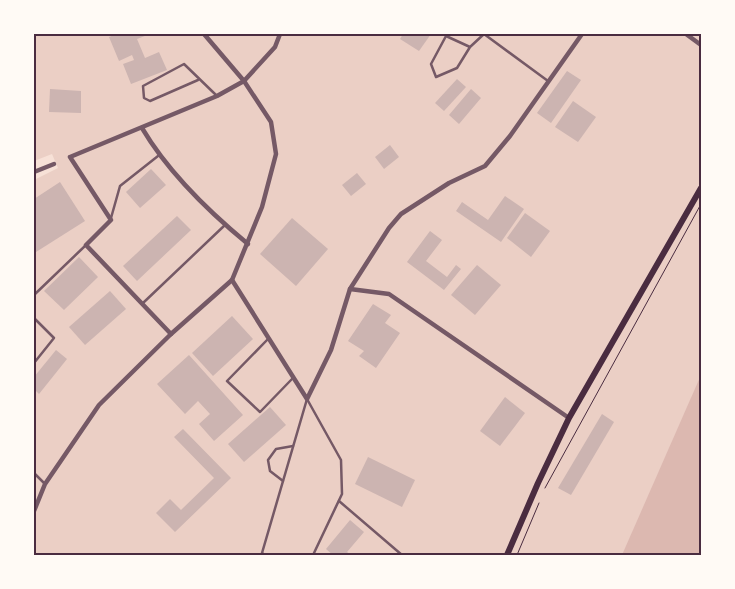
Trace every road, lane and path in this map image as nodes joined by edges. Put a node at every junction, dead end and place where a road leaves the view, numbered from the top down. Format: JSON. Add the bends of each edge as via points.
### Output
{"nodes":[{"id":1,"x":204,"y":34,"type":"edge"},
{"id":2,"x":280,"y":34,"type":"edge"},
{"id":3,"x":484,"y":34,"type":"edge"},
{"id":4,"x":582,"y":34,"type":"edge"},
{"id":5,"x":686,"y":34,"type":"edge"},
{"id":6,"x":701,"y":45,"type":"edge"},
{"id":7,"x":470,"y":47,"type":"junction"},
{"id":8,"x":198,"y":80,"type":"junction"},
{"id":9,"x":244,"y":81,"type":"junction"},
{"id":10,"x":548,"y":82,"type":"junction"},
{"id":11,"x":217,"y":96,"type":"junction"},
{"id":12,"x":142,"y":128,"type":"junction"},
{"id":13,"x":158,"y":156,"type":"junction"},
{"id":14,"x":54,"y":164,"type":"dead end"},
{"id":15,"x":34,"y":172,"type":"edge"},
{"id":16,"x":701,"y":188,"type":"edge"},
{"id":17,"x":701,"y":204,"type":"edge"},
{"id":18,"x":111,"y":220,"type":"junction"},
{"id":19,"x":225,"y":225,"type":"junction"},
{"id":20,"x":86,"y":244,"type":"junction"},
{"id":21,"x":248,"y":244,"type":"junction"},
{"id":22,"x":232,"y":280,"type":"junction"},
{"id":23,"x":350,"y":289,"type":"junction"},
{"id":24,"x":34,"y":295,"type":"edge"},
{"id":25,"x":142,"y":304,"type":"junction"},
{"id":26,"x":34,"y":318,"type":"edge"},
{"id":27,"x":171,"y":334,"type":"junction"},
{"id":28,"x":268,"y":339,"type":"junction"},
{"id":29,"x":34,"y":363,"type":"edge"},
{"id":30,"x":292,"y":379,"type":"junction"},
{"id":31,"x":307,"y":399,"type":"junction"},
{"id":32,"x":569,"y":418,"type":"junction"},
{"id":33,"x":294,"y":446,"type":"junction"},
{"id":34,"x":34,"y":473,"type":"edge"},
{"id":35,"x":283,"y":481,"type":"junction"},
{"id":36,"x":45,"y":484,"type":"junction"},
{"id":37,"x":544,"y":490,"type":"dead end"},
{"id":38,"x":540,"y":498,"type":"dead end"},
{"id":39,"x":339,"y":501,"type":"junction"},
{"id":40,"x":34,"y":511,"type":"edge"},
{"id":41,"x":265,"y":555,"type":"edge"},
{"id":42,"x":315,"y":555,"type":"edge"},
{"id":43,"x":402,"y":555,"type":"edge"},
{"id":44,"x":507,"y":555,"type":"edge"},
{"id":45,"x":517,"y":555,"type":"edge"}],
"edges":[{"from":1,"to":9,"type":"street"},
{"from":2,"to":9,"type":"street","via":[[274,47]]},
{"from":3,"to":7,"type":"lane"},
{"from":3,"to":10,"type":"lane"},
{"from":4,"to":10,"type":"street"},
{"from":5,"to":6,"type":"street"},
{"from":7,"to":7,"type":"lane","via":[[446,36],[431,64],[436,77],[457,68]]},
{"from":8,"to":8,"type":"lane","via":[[184,64],[143,86],[144,98],[150,101]]},
{"from":8,"to":11,"type":"lane"},
{"from":9,"to":11,"type":"street"},
{"from":9,"to":21,"type":"street","via":[[271,122],[276,154]]},
{"from":10,"to":23,"type":"street","via":[[485,166],[449,183],[402,214],[389,228]]},
{"from":11,"to":12,"type":"street"},
{"from":12,"to":13,"type":"street"},
{"from":12,"to":18,"type":"street","via":[[70,157]]},
{"from":13,"to":18,"type":"lane","via":[[120,186]]},
{"from":13,"to":19,"type":"street"},
{"from":14,"to":15,"type":"street"},
{"from":16,"to":32,"type":"main road"},
{"from":17,"to":37,"type":"path"},
{"from":18,"to":20,"type":"street"},
{"from":19,"to":21,"type":"street"},
{"from":19,"to":25,"type":"lane"},
{"from":20,"to":24,"type":"lane"},
{"from":20,"to":25,"type":"street"},
{"from":21,"to":22,"type":"street"},
{"from":22,"to":27,"type":"street"},
{"from":22,"to":28,"type":"street"},
{"from":23,"to":31,"type":"street","via":[[332,350]]},
{"from":23,"to":32,"type":"street","via":[[389,294]]},
{"from":25,"to":27,"type":"street"},
{"from":26,"to":29,"type":"lane","via":[[54,338]]},
{"from":27,"to":36,"type":"street","via":[[99,405]]},
{"from":28,"to":30,"type":"street"},
{"from":28,"to":30,"type":"lane","via":[[227,381],[260,412]]},
{"from":30,"to":31,"type":"street"},
{"from":31,"to":33,"type":"lane"},
{"from":31,"to":39,"type":"lane","via":[[341,460],[342,494]]},
{"from":32,"to":44,"type":"main road"},
{"from":33,"to":35,"type":"lane"},
{"from":33,"to":35,"type":"lane","via":[[276,450],[268,460],[270,471]]},
{"from":34,"to":36,"type":"lane"},
{"from":35,"to":41,"type":"lane","via":[[262,553]]},
{"from":36,"to":40,"type":"street"},
{"from":38,"to":45,"type":"path"},
{"from":39,"to":42,"type":"lane"},
{"from":39,"to":43,"type":"lane"}]}
